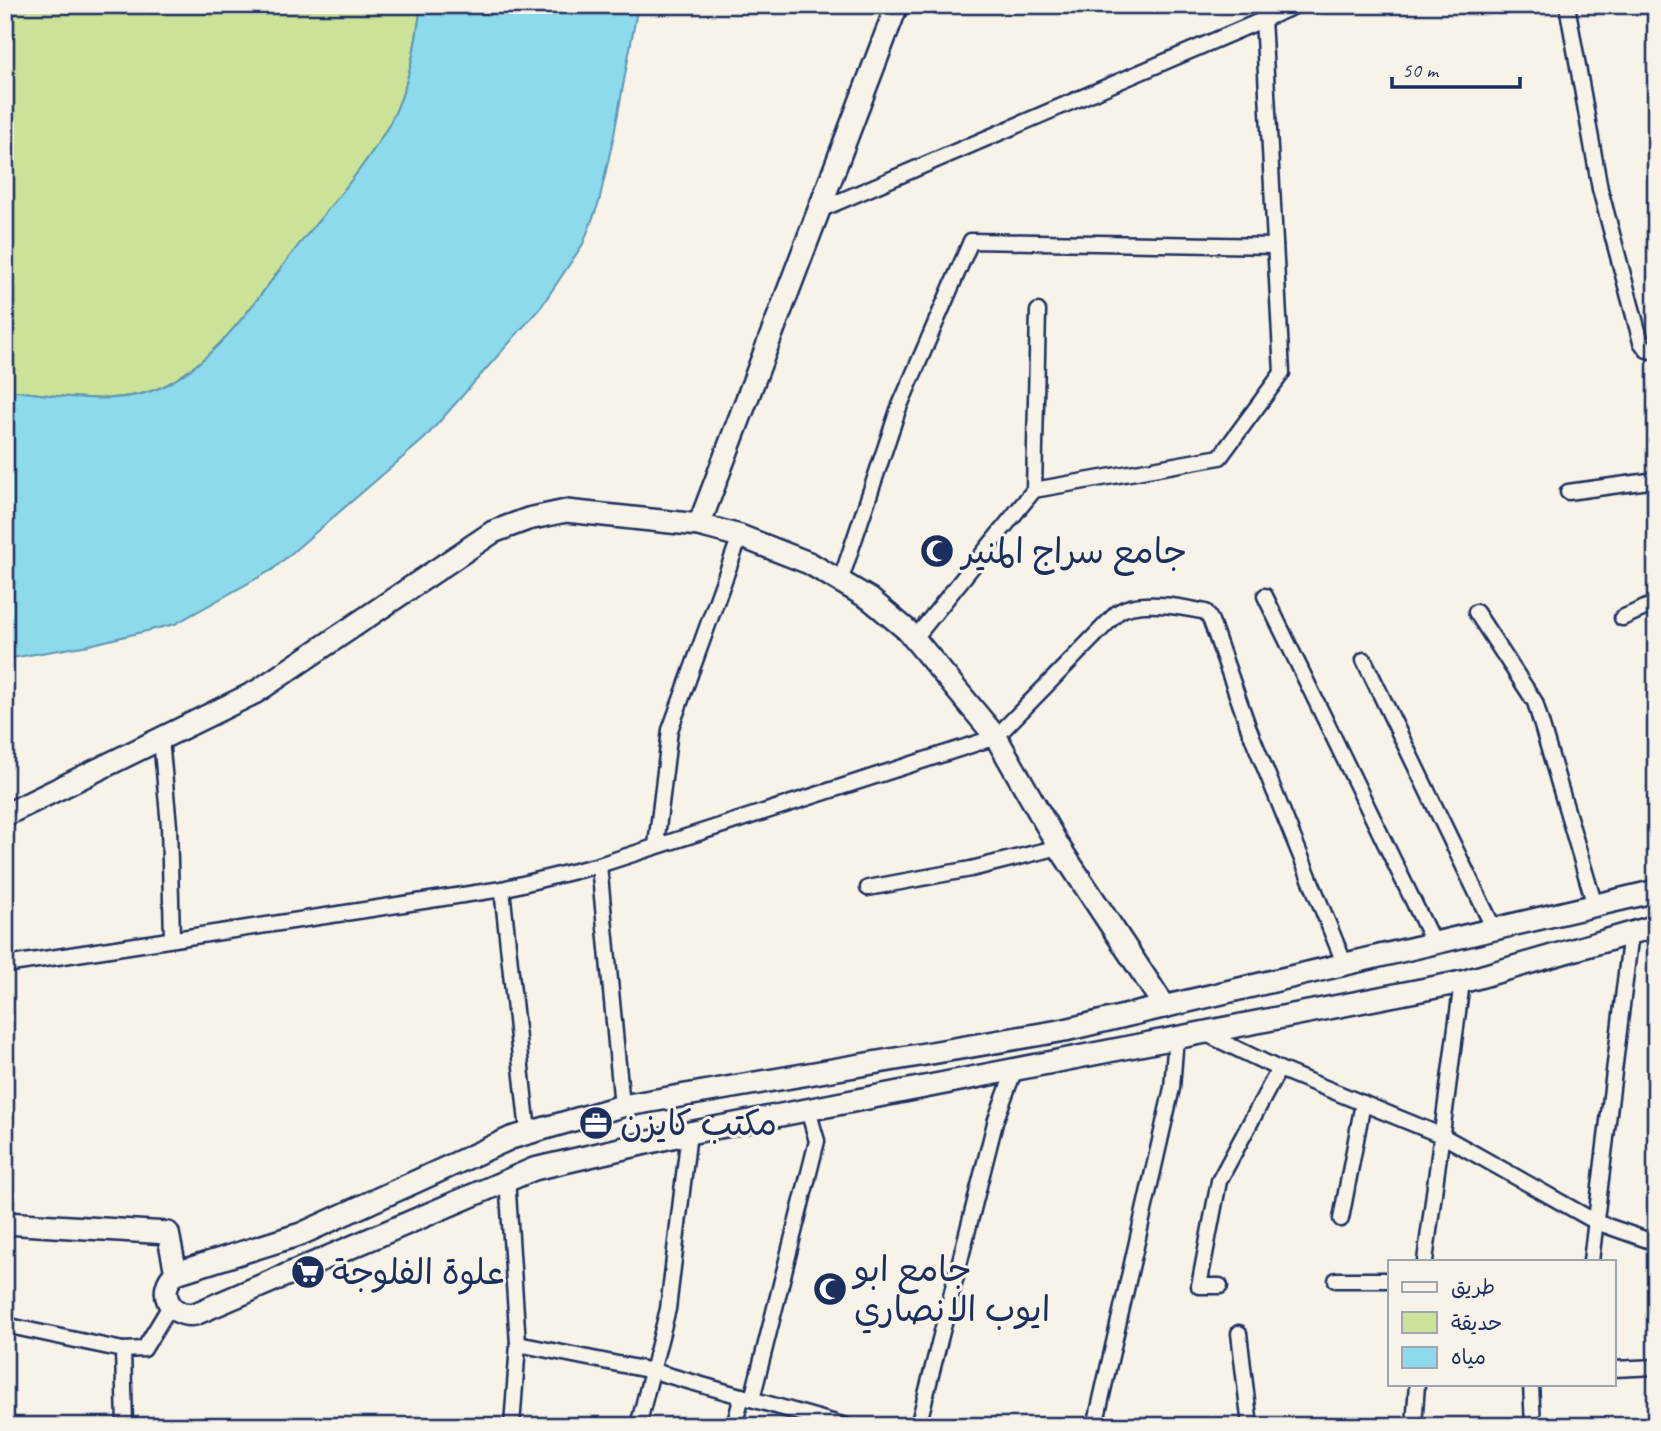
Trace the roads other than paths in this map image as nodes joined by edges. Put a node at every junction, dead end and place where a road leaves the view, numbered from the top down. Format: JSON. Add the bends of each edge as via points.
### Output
{"nodes":[{"id":1,"x":897,"y":5,"type":"edge"},
{"id":2,"x":1297,"y":5,"type":"edge"},
{"id":3,"x":1567,"y":5,"type":"edge"},
{"id":4,"x":1263,"y":18,"type":"junction"},
{"id":5,"x":817,"y":211,"type":"junction"},
{"id":6,"x":1275,"y":246,"type":"junction"},
{"id":7,"x":1038,"y":311,"type":"dead end"},
{"id":8,"x":1656,"y":352,"type":"edge"},
{"id":9,"x":1656,"y":480,"type":"edge"},
{"id":10,"x":1034,"y":490,"type":"junction"},
{"id":11,"x":1568,"y":492,"type":"dead end"},
{"id":12,"x":699,"y":525,"type":"junction"},
{"id":13,"x":740,"y":536,"type":"junction"},
{"id":14,"x":840,"y":582,"type":"junction"},
{"id":15,"x":1265,"y":596,"type":"dead end"},
{"id":16,"x":1656,"y":603,"type":"edge"},
{"id":17,"x":1476,"y":611,"type":"dead end"},
{"id":18,"x":1622,"y":618,"type":"dead end"},
{"id":19,"x":915,"y":638,"type":"junction"},
{"id":20,"x":1364,"y":660,"type":"dead end"},
{"id":21,"x":996,"y":737,"type":"junction"},
{"id":22,"x":161,"y":739,"type":"junction"},
{"id":23,"x":5,"y":815,"type":"edge"},
{"id":24,"x":656,"y":845,"type":"junction"},
{"id":25,"x":1059,"y":848,"type":"junction"},
{"id":26,"x":599,"y":865,"type":"junction"},
{"id":27,"x":868,"y":888,"type":"dead end"},
{"id":28,"x":502,"y":889,"type":"junction"},
{"id":29,"x":1656,"y":891,"type":"edge"},
{"id":30,"x":1595,"y":906,"type":"junction"},
{"id":31,"x":1656,"y":926,"type":"edge"},
{"id":32,"x":1494,"y":929,"type":"junction"},
{"id":33,"x":1631,"y":932,"type":"junction"},
{"id":34,"x":172,"y":937,"type":"junction"},
{"id":35,"x":1434,"y":944,"type":"junction"},
{"id":36,"x":1656,"y":945,"type":"edge"},
{"id":37,"x":5,"y":965,"type":"edge"},
{"id":38,"x":1345,"y":965,"type":"junction"},
{"id":39,"x":1462,"y":982,"type":"junction"},
{"id":40,"x":1165,"y":1007,"type":"junction"},
{"id":41,"x":1065,"y":1030,"type":"junction"},
{"id":42,"x":1203,"y":1032,"type":"junction"},
{"id":43,"x":1176,"y":1037,"type":"junction"},
{"id":44,"x":1070,"y":1059,"type":"junction"},
{"id":45,"x":1016,"y":1069,"type":"junction"},
{"id":46,"x":1279,"y":1069,"type":"junction"},
{"id":47,"x":1363,"y":1103,"type":"junction"},
{"id":48,"x":622,"y":1105,"type":"junction"},
{"id":49,"x":808,"y":1110,"type":"junction"},
{"id":50,"x":528,"y":1132,"type":"junction"},
{"id":51,"x":689,"y":1133,"type":"junction"},
{"id":52,"x":1443,"y":1136,"type":"junction"},
{"id":53,"x":507,"y":1178,"type":"junction"},
{"id":54,"x":1341,"y":1219,"type":"dead end"},
{"id":55,"x":1596,"y":1222,"type":"junction"},
{"id":56,"x":5,"y":1223,"type":"edge"},
{"id":57,"x":1656,"y":1243,"type":"edge"},
{"id":58,"x":1425,"y":1260,"type":"edge"},
{"id":59,"x":1591,"y":1260,"type":"edge"},
{"id":60,"x":176,"y":1273,"type":"junction"},
{"id":61,"x":1336,"y":1280,"type":"dead end"},
{"id":62,"x":1388,"y":1280,"type":"edge"},
{"id":63,"x":1220,"y":1286,"type":"dead end"},
{"id":64,"x":170,"y":1306,"type":"junction"},
{"id":65,"x":5,"y":1325,"type":"edge"},
{"id":66,"x":1239,"y":1333,"type":"dead end"},
{"id":67,"x":519,"y":1344,"type":"junction"},
{"id":68,"x":123,"y":1350,"type":"junction"},
{"id":69,"x":1656,"y":1367,"type":"edge"},
{"id":70,"x":1616,"y":1369,"type":"edge"},
{"id":71,"x":653,"y":1371,"type":"junction"},
{"id":72,"x":1417,"y":1386,"type":"edge"},
{"id":73,"x":1531,"y":1386,"type":"edge"},
{"id":74,"x":747,"y":1398,"type":"junction"},
{"id":75,"x":124,"y":1426,"type":"edge"},
{"id":76,"x":512,"y":1426,"type":"edge"},
{"id":77,"x":638,"y":1426,"type":"edge"},
{"id":78,"x":734,"y":1426,"type":"edge"},
{"id":79,"x":846,"y":1426,"type":"edge"},
{"id":80,"x":918,"y":1426,"type":"edge"},
{"id":81,"x":1095,"y":1426,"type":"edge"},
{"id":82,"x":1250,"y":1426,"type":"edge"},
{"id":83,"x":1415,"y":1426,"type":"edge"},
{"id":84,"x":1533,"y":1426,"type":"edge"}],
"edges":[{"from":1,"to":5,"type":"street"},
{"from":2,"to":4,"type":"street"},
{"from":3,"to":8,"type":"street","via":[[1600,189],[1641,342]]},
{"from":4,"to":5,"type":"street"},
{"from":4,"to":6,"type":"street"},
{"from":5,"to":12,"type":"street"},
{"from":6,"to":10,"type":"street","via":[[1282,373],[1220,457]]},
{"from":6,"to":14,"type":"street","via":[[971,242],[898,411]]},
{"from":7,"to":10,"type":"street"},
{"from":9,"to":11,"type":"street"},
{"from":10,"to":19,"type":"street"},
{"from":12,"to":13,"type":"street"},
{"from":12,"to":22,"type":"street","via":[[566,512],[493,532],[256,692]]},
{"from":13,"to":14,"type":"street","via":[[809,563]]},
{"from":13,"to":24,"type":"street","via":[[670,730]]},
{"from":14,"to":19,"type":"street","via":[[870,599]]},
{"from":15,"to":35,"type":"street"},
{"from":16,"to":18,"type":"street"},
{"from":17,"to":30,"type":"street","via":[[1535,702]]},
{"from":19,"to":21,"type":"street"},
{"from":20,"to":32,"type":"street"},
{"from":21,"to":24,"type":"street"},
{"from":21,"to":25,"type":"street"},
{"from":21,"to":38,"type":"street","via":[[1125,608],[1206,612]]},
{"from":22,"to":23,"type":"street"},
{"from":22,"to":34,"type":"street"},
{"from":24,"to":26,"type":"street"},
{"from":25,"to":27,"type":"street"},
{"from":25,"to":40,"type":"street"},
{"from":26,"to":28,"type":"street"},
{"from":26,"to":48,"type":"street"},
{"from":28,"to":34,"type":"street"},
{"from":28,"to":50,"type":"street"},
{"from":29,"to":30,"type":"street"},
{"from":30,"to":32,"type":"street"},
{"from":31,"to":33,"type":"street"},
{"from":32,"to":35,"type":"street"},
{"from":33,"to":36,"type":"street"},
{"from":33,"to":39,"type":"street"},
{"from":33,"to":55,"type":"street"},
{"from":34,"to":37,"type":"street"},
{"from":35,"to":38,"type":"street"},
{"from":38,"to":40,"type":"street"},
{"from":39,"to":42,"type":"street"},
{"from":39,"to":52,"type":"street"},
{"from":40,"to":41,"type":"street"},
{"from":41,"to":44,"type":"street"},
{"from":41,"to":48,"type":"street"},
{"from":42,"to":43,"type":"street"},
{"from":42,"to":46,"type":"street"},
{"from":43,"to":44,"type":"street"},
{"from":43,"to":81,"type":"street","via":[[1172,1088]]},
{"from":44,"to":45,"type":"street"},
{"from":45,"to":49,"type":"street"},
{"from":45,"to":80,"type":"street","via":[[996,1119]]},
{"from":46,"to":47,"type":"street"},
{"from":46,"to":63,"type":"street","via":[[1219,1181],[1199,1286]]},
{"from":47,"to":52,"type":"street"},
{"from":47,"to":54,"type":"street"},
{"from":48,"to":50,"type":"street"},
{"from":49,"to":51,"type":"street"},
{"from":49,"to":74,"type":"street","via":[[817,1141]]},
{"from":50,"to":60,"type":"street","via":[[301,1234]]},
{"from":51,"to":53,"type":"street"},
{"from":51,"to":71,"type":"street","via":[[668,1309]]},
{"from":52,"to":55,"type":"street"},
{"from":52,"to":58,"type":"street"},
{"from":53,"to":64,"type":"street","via":[[195,1314],[184,1315]]},
{"from":53,"to":67,"type":"street"},
{"from":55,"to":57,"type":"street"},
{"from":55,"to":59,"type":"street"},
{"from":56,"to":60,"type":"street","via":[[168,1233]]},
{"from":60,"to":64,"type":"street","via":[[166,1288]]},
{"from":61,"to":62,"type":"street"},
{"from":64,"to":68,"type":"street","via":[[144,1349]]},
{"from":65,"to":68,"type":"street"},
{"from":66,"to":82,"type":"street"},
{"from":67,"to":71,"type":"street"},
{"from":67,"to":76,"type":"street"},
{"from":68,"to":75,"type":"street"},
{"from":69,"to":70,"type":"street"},
{"from":71,"to":74,"type":"street"},
{"from":71,"to":77,"type":"street"},
{"from":72,"to":83,"type":"street"},
{"from":73,"to":84,"type":"street"},
{"from":74,"to":78,"type":"street"},
{"from":74,"to":79,"type":"street"}]}
